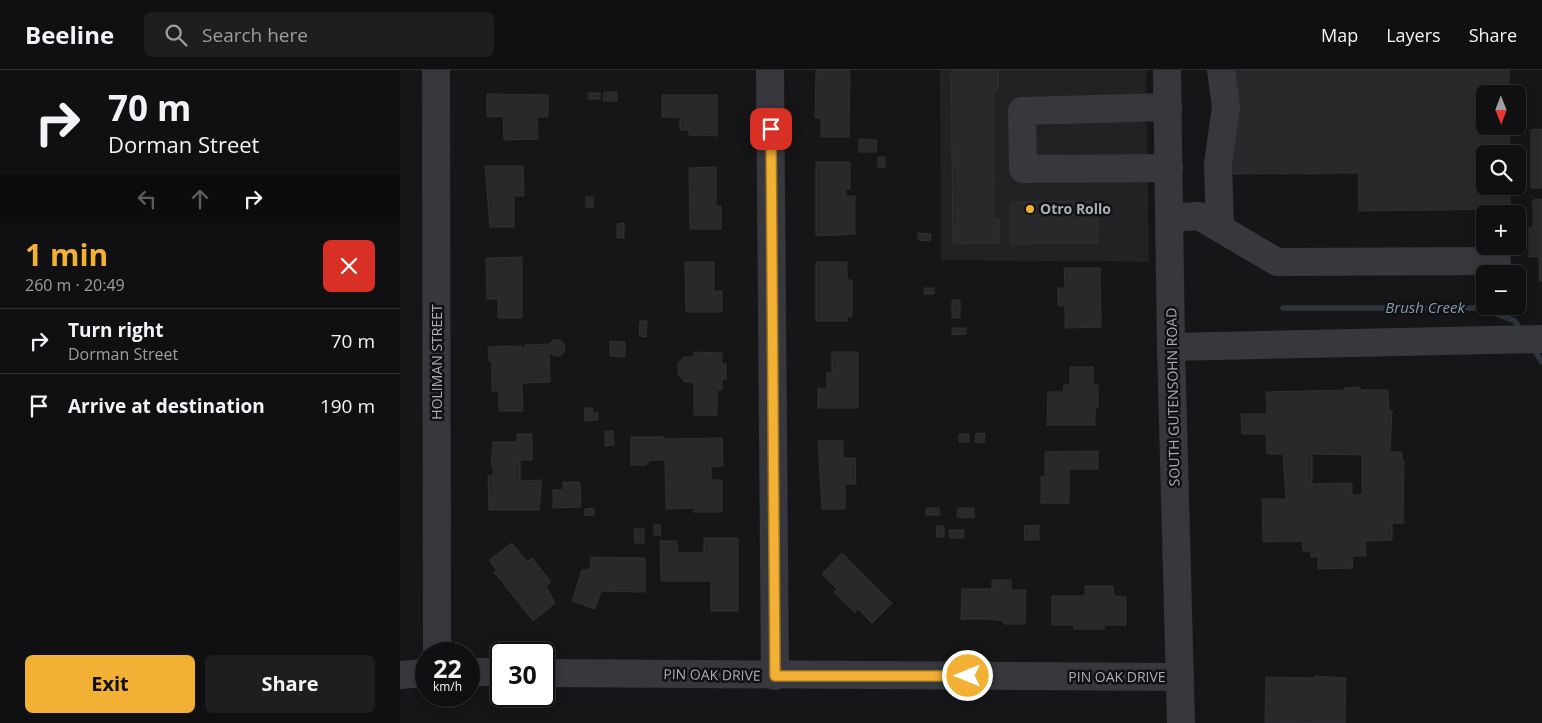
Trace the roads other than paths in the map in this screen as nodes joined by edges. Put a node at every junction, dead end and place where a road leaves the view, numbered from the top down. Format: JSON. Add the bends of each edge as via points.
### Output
{"nodes":[{"id":1,"x":436,"y":70,"type":"edge"},
{"id":2,"x":770,"y":70,"type":"edge"},
{"id":3,"x":1168,"y":70,"type":"edge"},
{"id":4,"x":1221,"y":70,"type":"edge"},
{"id":5,"x":1168,"y":107,"type":"junction"},
{"id":6,"x":1169,"y":168,"type":"junction"},
{"id":7,"x":1170,"y":218,"type":"junction"},
{"id":8,"x":1220,"y":227,"type":"junction"},
{"id":9,"x":1497,"y":261,"type":"dead end"},
{"id":10,"x":1542,"y":339,"type":"edge"},
{"id":11,"x":1172,"y":347,"type":"junction"},
{"id":12,"x":437,"y":642,"type":"edge"},
{"id":13,"x":555,"y":673,"type":"edge"},
{"id":14,"x":415,"y":674,"type":"edge"},
{"id":15,"x":400,"y":675,"type":"edge"},
{"id":16,"x":775,"y":676,"type":"junction"},
{"id":17,"x":1180,"y":678,"type":"junction"},
{"id":18,"x":1181,"y":723,"type":"edge"}],
"edges":[{"from":1,"to":12,"type":"street","name":"HOLIMAN STREET"},
{"from":2,"to":16,"type":"street"},
{"from":3,"to":5,"type":"street","name":"SOUTH GUTENSOHN ROAD"},
{"from":4,"to":8,"type":"street","via":[[1226,107],[1218,164]]},
{"from":5,"to":6,"type":"street","name":"SOUTH GUTENSOHN ROAD"},
{"from":5,"to":6,"type":"street","via":[[1022,111],[1023,169]]},
{"from":6,"to":7,"type":"street","name":"SOUTH GUTENSOHN ROAD"},
{"from":7,"to":8,"type":"street","via":[[1199,216]]},
{"from":7,"to":11,"type":"street","name":"SOUTH GUTENSOHN ROAD"},
{"from":8,"to":9,"type":"street","via":[[1277,262]]},
{"from":10,"to":11,"type":"street"},
{"from":11,"to":17,"type":"street","name":"SOUTH GUTENSOHN ROAD"},
{"from":13,"to":16,"type":"street","name":"PIN OAK DRIVE"},
{"from":14,"to":15,"type":"street"},
{"from":16,"to":17,"type":"street","name":"PIN OAK DRIVE"},
{"from":17,"to":18,"type":"street","name":"SOUTH GUTENSOHN ROAD"}]}
